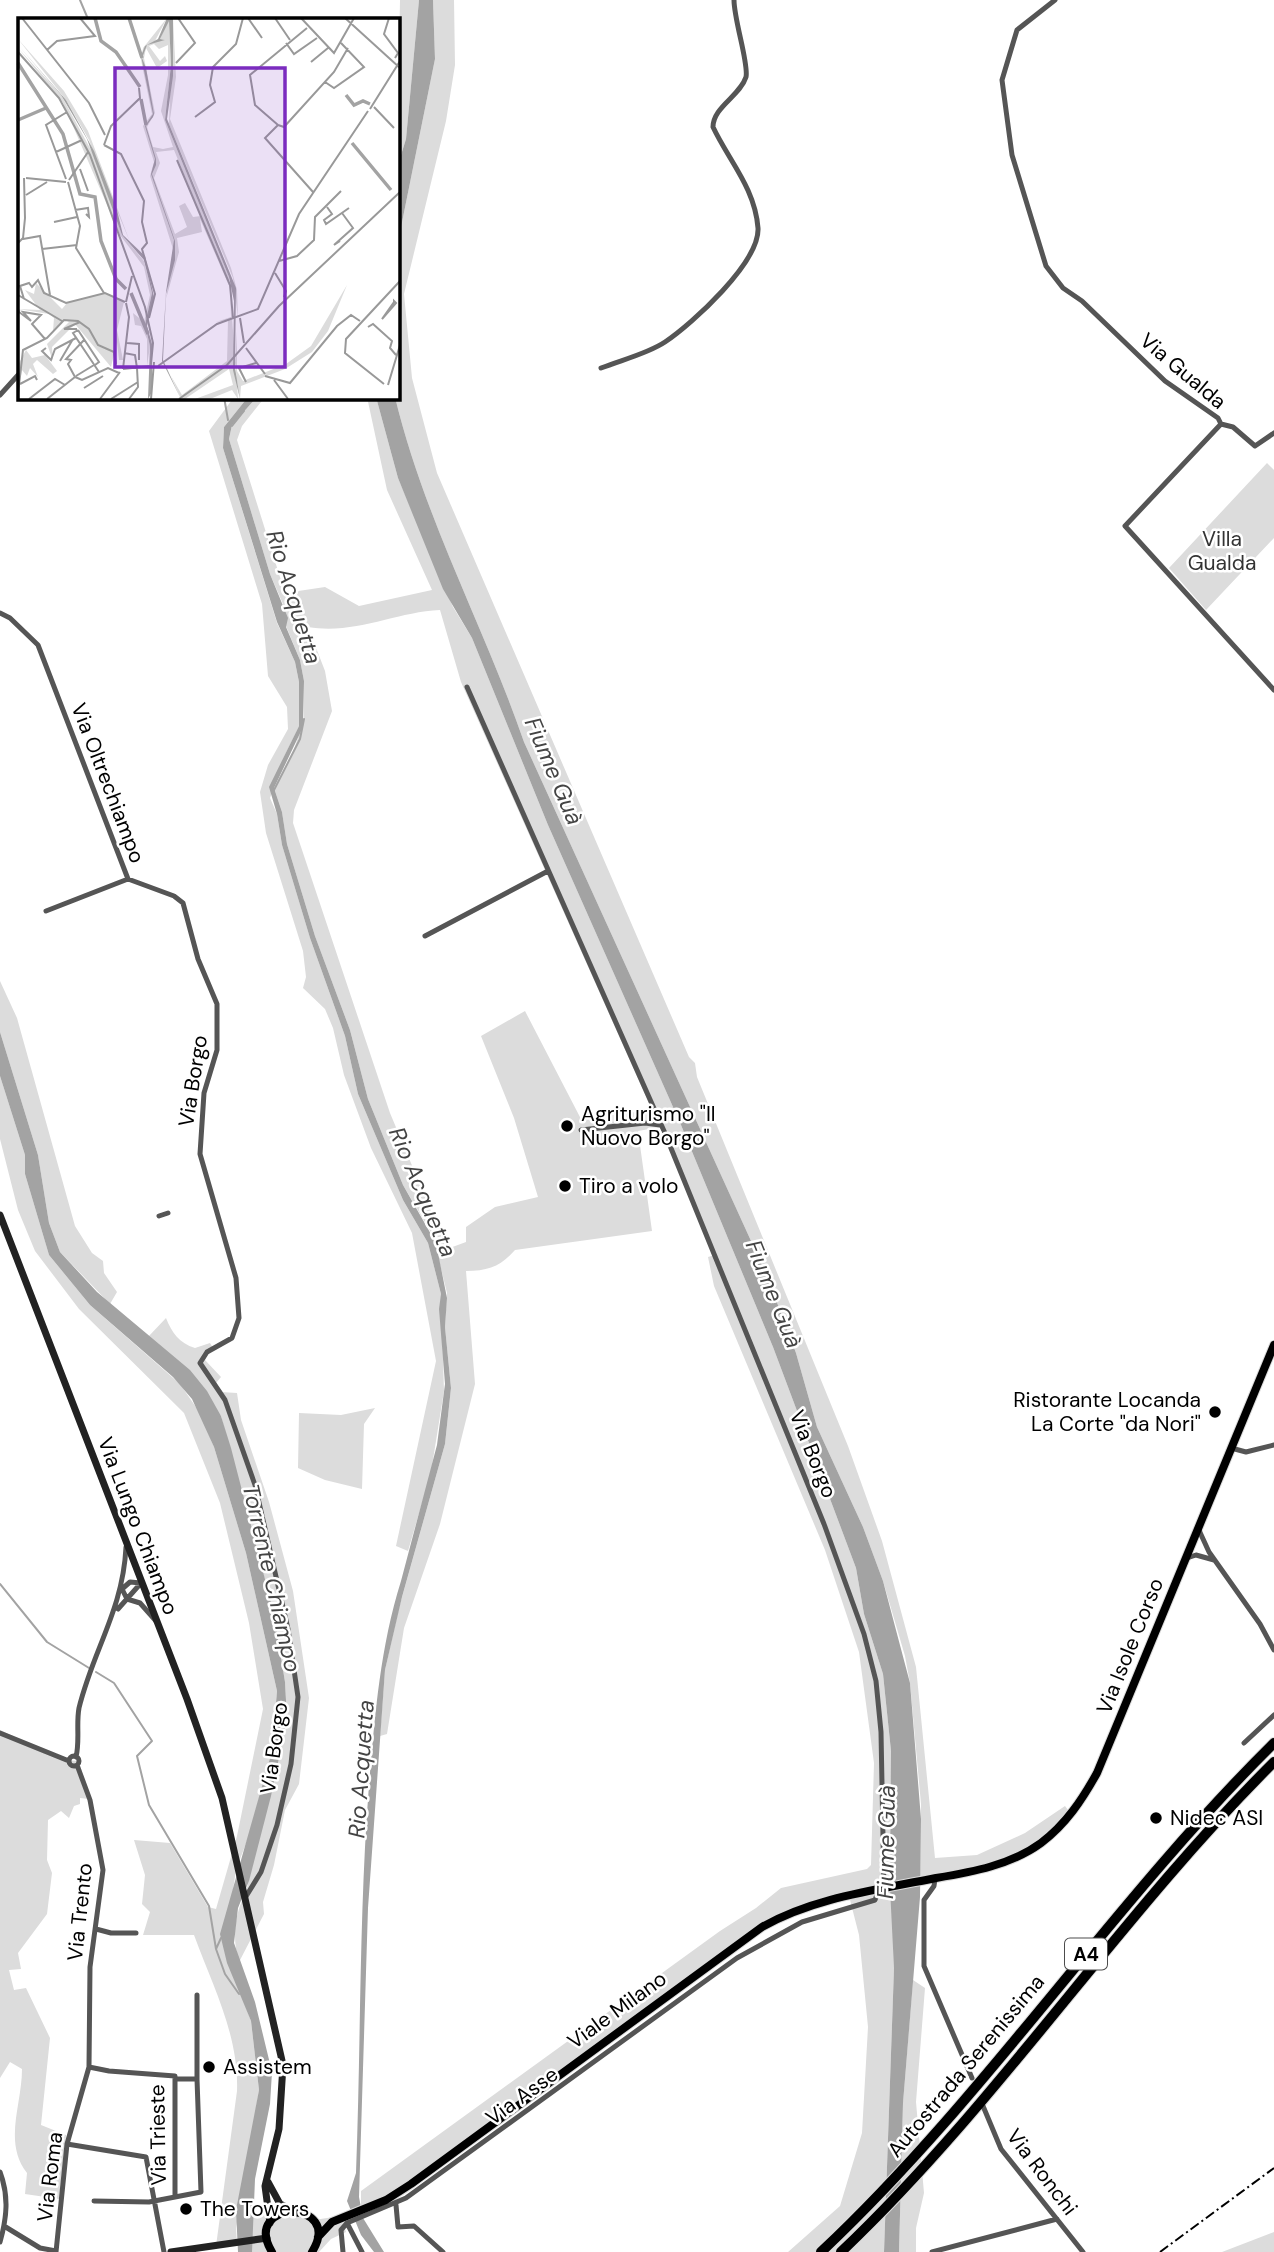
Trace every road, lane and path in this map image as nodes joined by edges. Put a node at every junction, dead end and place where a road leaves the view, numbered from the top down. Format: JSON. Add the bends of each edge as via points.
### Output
{"nodes":[{"id":1,"x":734,"y":0,"type":"edge"},
{"id":2,"x":1055,"y":0,"type":"edge"},
{"id":3,"x":601,"y":368,"type":"dead end"},
{"id":4,"x":18,"y":375,"type":"edge"},
{"id":5,"x":0,"y":395,"type":"edge"},
{"id":6,"x":1221,"y":424,"type":"junction"},
{"id":7,"x":1274,"y":433,"type":"edge"},
{"id":8,"x":0,"y":613,"type":"edge"},
{"id":9,"x":467,"y":687,"type":"dead end"},
{"id":10,"x":1274,"y":690,"type":"edge"},
{"id":11,"x":548,"y":871,"type":"junction"},
{"id":12,"x":128,"y":879,"type":"junction"},
{"id":13,"x":46,"y":911,"type":"dead end"},
{"id":14,"x":425,"y":936,"type":"dead end"},
{"id":15,"x":211,"y":987,"type":"joint"},
{"id":16,"x":660,"y":1125,"type":"junction"},
{"id":17,"x":581,"y":1130,"type":"dead end"},
{"id":18,"x":168,"y":1213,"type":"dead end"},
{"id":19,"x":0,"y":1215,"type":"edge"},
{"id":20,"x":159,"y":1216,"type":"dead end"},
{"id":21,"x":1274,"y":1345,"type":"edge"},
{"id":22,"x":1274,"y":1445,"type":"edge"},
{"id":23,"x":1231,"y":1448,"type":"junction"},
{"id":24,"x":1198,"y":1527,"type":"junction"},
{"id":25,"x":1191,"y":1543,"type":"junction"},
{"id":26,"x":1204,"y":1544,"type":"junction"},
{"id":27,"x":126,"y":1547,"type":"junction"},
{"id":28,"x":1204,"y":1556,"type":"junction"},
{"id":29,"x":1214,"y":1560,"type":"junction"},
{"id":30,"x":1184,"y":1562,"type":"junction"},
{"id":31,"x":141,"y":1583,"type":"junction"},
{"id":32,"x":122,"y":1589,"type":"junction"},
{"id":33,"x":129,"y":1600,"type":"junction"},
{"id":34,"x":115,"y":1611,"type":"junction"},
{"id":35,"x":156,"y":1621,"type":"junction"},
{"id":36,"x":1274,"y":1650,"type":"edge"},
{"id":37,"x":1274,"y":1715,"type":"edge"},
{"id":38,"x":0,"y":1733,"type":"edge"},
{"id":39,"x":1244,"y":1743,"type":"dead end"},
{"id":40,"x":1274,"y":1743,"type":"edge"},
{"id":41,"x":76,"y":1757,"type":"junction"},
{"id":42,"x":69,"y":1761,"type":"junction"},
{"id":43,"x":1274,"y":1762,"type":"edge"},
{"id":44,"x":77,"y":1765,"type":"junction"},
{"id":45,"x":935,"y":1879,"type":"junction"},
{"id":46,"x":883,"y":1889,"type":"junction"},
{"id":47,"x":245,"y":1898,"type":"junction"},
{"id":48,"x":96,"y":1929,"type":"junction"},
{"id":49,"x":136,"y":1933,"type":"dead end"},
{"id":50,"x":197,"y":1995,"type":"dead end"},
{"id":51,"x":89,"y":2067,"type":"junction"},
{"id":52,"x":174,"y":2076,"type":"junction"},
{"id":53,"x":972,"y":2078,"type":"dead end"},
{"id":54,"x":197,"y":2079,"type":"junction"},
{"id":55,"x":983,"y":2106,"type":"dead end"},
{"id":56,"x":67,"y":2144,"type":"junction"},
{"id":57,"x":0,"y":2172,"type":"edge"},
{"id":58,"x":267,"y":2178,"type":"junction"},
{"id":59,"x":175,"y":2197,"type":"junction"},
{"id":60,"x":94,"y":2201,"type":"dead end"},
{"id":61,"x":154,"y":2201,"type":"junction"},
{"id":62,"x":396,"y":2205,"type":"junction"},
{"id":63,"x":294,"y":2211,"type":"junction"},
{"id":64,"x":311,"y":2219,"type":"junction"},
{"id":65,"x":1057,"y":2219,"type":"junction"},
{"id":66,"x":344,"y":2220,"type":"junction"},
{"id":67,"x":270,"y":2223,"type":"junction"},
{"id":68,"x":4,"y":2226,"type":"junction"},
{"id":69,"x":318,"y":2237,"type":"junction"},
{"id":70,"x":0,"y":2242,"type":"edge"},
{"id":71,"x":269,"y":2247,"type":"edge"},
{"id":72,"x":56,"y":2252,"type":"edge"},
{"id":73,"x":164,"y":2252,"type":"edge"},
{"id":74,"x":171,"y":2252,"type":"edge"},
{"id":75,"x":312,"y":2252,"type":"edge"},
{"id":76,"x":344,"y":2252,"type":"edge"},
{"id":77,"x":362,"y":2252,"type":"edge"},
{"id":78,"x":443,"y":2252,"type":"edge"},
{"id":79,"x":821,"y":2252,"type":"edge"},
{"id":80,"x":841,"y":2252,"type":"edge"},
{"id":81,"x":932,"y":2252,"type":"edge"},
{"id":82,"x":1083,"y":2252,"type":"edge"}],
"edges":[{"from":1,"to":3,"type":"street","via":[[747,71],[739,89],[714,117],[713,127],[749,189],[757,221],[755,242],[725,287],[667,341]]},
{"from":2,"to":6,"type":"street","name":"Via Gualda","via":[[1017,30],[1002,80],[1009,144],[1046,266],[1063,288],[1165,381]]},
{"from":4,"to":5,"type":"street"},
{"from":6,"to":7,"type":"street","via":[[1233,427],[1255,446]]},
{"from":6,"to":10,"type":"street","name":"Via Gualda","via":[[1125,526]]},
{"from":8,"to":12,"type":"street","name":"Via Oltrechiampo","via":[[38,645]]},
{"from":9,"to":11,"type":"street","name":"Via Borgo"},
{"from":11,"to":14,"type":"street"},
{"from":11,"to":16,"type":"street","name":"Via Borgo"},
{"from":12,"to":13,"type":"street"},
{"from":12,"to":15,"type":"street","name":"Via Oltrechiampo","via":[[183,903]]},
{"from":15,"to":47,"type":"street","name":"Via Borgo","via":[[217,1050],[204,1093],[200,1154],[236,1278],[239,1318],[230,1340],[201,1358],[202,1367],[225,1401],[255,1485],[288,1629],[298,1697],[284,1801],[261,1872]]},
{"from":16,"to":17,"type":"street","via":[[645,1122]]},
{"from":16,"to":46,"type":"street","name":"Via Borgo","via":[[824,1524],[864,1634],[876,1681],[881,1732]]},
{"from":18,"to":20,"type":"street"},
{"from":19,"to":27,"type":"main road","name":"Via Lungo Chiampo"},
{"from":21,"to":23,"type":"main road","name":"Via Isole Corso"},
{"from":22,"to":23,"type":"street","via":[[1247,1452]]},
{"from":23,"to":24,"type":"main road","name":"Via Isole Corso"},
{"from":24,"to":25,"type":"main road","name":"Via Isole Corso"},
{"from":24,"to":26,"type":"street"},
{"from":25,"to":26,"type":"street"},
{"from":25,"to":28,"type":"street"},
{"from":25,"to":30,"type":"main road","name":"Via Isole Corso"},
{"from":26,"to":29,"type":"street"},
{"from":27,"to":31,"type":"main road","name":"Via Lungo Chiampo"},
{"from":27,"to":32,"type":"street"},
{"from":28,"to":29,"type":"street"},
{"from":28,"to":30,"type":"street"},
{"from":29,"to":36,"type":"street"},
{"from":30,"to":45,"type":"main road","name":"Via Isole Corso","via":[[1097,1773],[1071,1815],[1023,1854]]},
{"from":31,"to":32,"type":"street","via":[[130,1582]]},
{"from":31,"to":33,"type":"street"},
{"from":31,"to":35,"type":"main road","name":"Via Lungo Chiampo"},
{"from":32,"to":33,"type":"street"},
{"from":32,"to":34,"type":"street"},
{"from":33,"to":34,"type":"street"},
{"from":33,"to":35,"type":"street","via":[[144,1606]]},
{"from":34,"to":41,"type":"street","via":[[79,1709]]},
{"from":35,"to":47,"type":"main road","name":"Via Lungo Chiampo","via":[[222,1798]]},
{"from":37,"to":39,"type":"street"},
{"from":38,"to":42,"type":"street"},
{"from":40,"to":79,"type":"highway","name":"Autostrada Serenissima","number":"A4","via":[[1182,1840],[903,2170]]},
{"from":41,"to":42,"type":"street"},
{"from":41,"to":44,"type":"street","name":"Via Trento"},
{"from":42,"to":44,"type":"street","via":[[71,1766]]},
{"from":43,"to":80,"type":"highway","name":"Autostrada Serenissima","number":"A4","via":[[1190,1852],[908,2184]]},
{"from":44,"to":48,"type":"street","name":"Via Trento","via":[[103,1859]]},
{"from":45,"to":46,"type":"main road","name":"Viale Milano"},
{"from":45,"to":53,"type":"street","via":[[924,1900],[924,1966]]},
{"from":46,"to":62,"type":"street","name":"Via Asse","via":[[875,1900],[802,1922],[737,1958]]},
{"from":46,"to":66,"type":"main road","name":"Viale Milano","via":[[811,1905],[762,1927],[411,2184]]},
{"from":47,"to":58,"type":"main road","via":[[284,2074],[279,2129]]},
{"from":48,"to":49,"type":"street"},
{"from":48,"to":51,"type":"street","name":"Via Trento","via":[[89,1985]]},
{"from":50,"to":54,"type":"street"},
{"from":51,"to":52,"type":"street","name":"Via Trieste"},
{"from":51,"to":56,"type":"street","name":"Via Roma"},
{"from":52,"to":54,"type":"street"},
{"from":52,"to":59,"type":"street","name":"Via Trieste"},
{"from":54,"to":59,"type":"street","via":[[201,2192]]},
{"from":55,"to":65,"type":"street","name":"Via Ronchi","via":[[1001,2149]]},
{"from":56,"to":61,"type":"street","via":[[146,2157]]},
{"from":56,"to":72,"type":"street","name":"Via Roma"},
{"from":57,"to":68,"type":"street","via":[[5,2186]]},
{"from":58,"to":63,"type":"main road","via":[[277,2201]]},
{"from":58,"to":67,"type":"main road"},
{"from":59,"to":61,"type":"street"},
{"from":60,"to":61,"type":"street"},
{"from":61,"to":73,"type":"street"},
{"from":62,"to":66,"type":"street","name":"Via Asse"},
{"from":62,"to":78,"type":"street","via":[[398,2227],[414,2226]]},
{"from":63,"to":64,"type":"main road","name":"Viale Milano"},
{"from":63,"to":67,"type":"main road"},
{"from":64,"to":66,"type":"main road","name":"Viale Milano"},
{"from":64,"to":69,"type":"main road"},
{"from":65,"to":81,"type":"street"},
{"from":65,"to":82,"type":"street","name":"Via Ronchi"},
{"from":66,"to":69,"type":"main road","name":"Viale Milano","via":[[326,2227]]},
{"from":66,"to":76,"type":"street","via":[[340,2235]]},
{"from":66,"to":77,"type":"street"},
{"from":67,"to":71,"type":"main road"},
{"from":68,"to":70,"type":"street"},
{"from":68,"to":72,"type":"street","via":[[40,2248]]},
{"from":69,"to":75,"type":"main road","name":"Viale Milano"},
{"from":71,"to":74,"type":"main road","via":[[257,2240]]}]}
